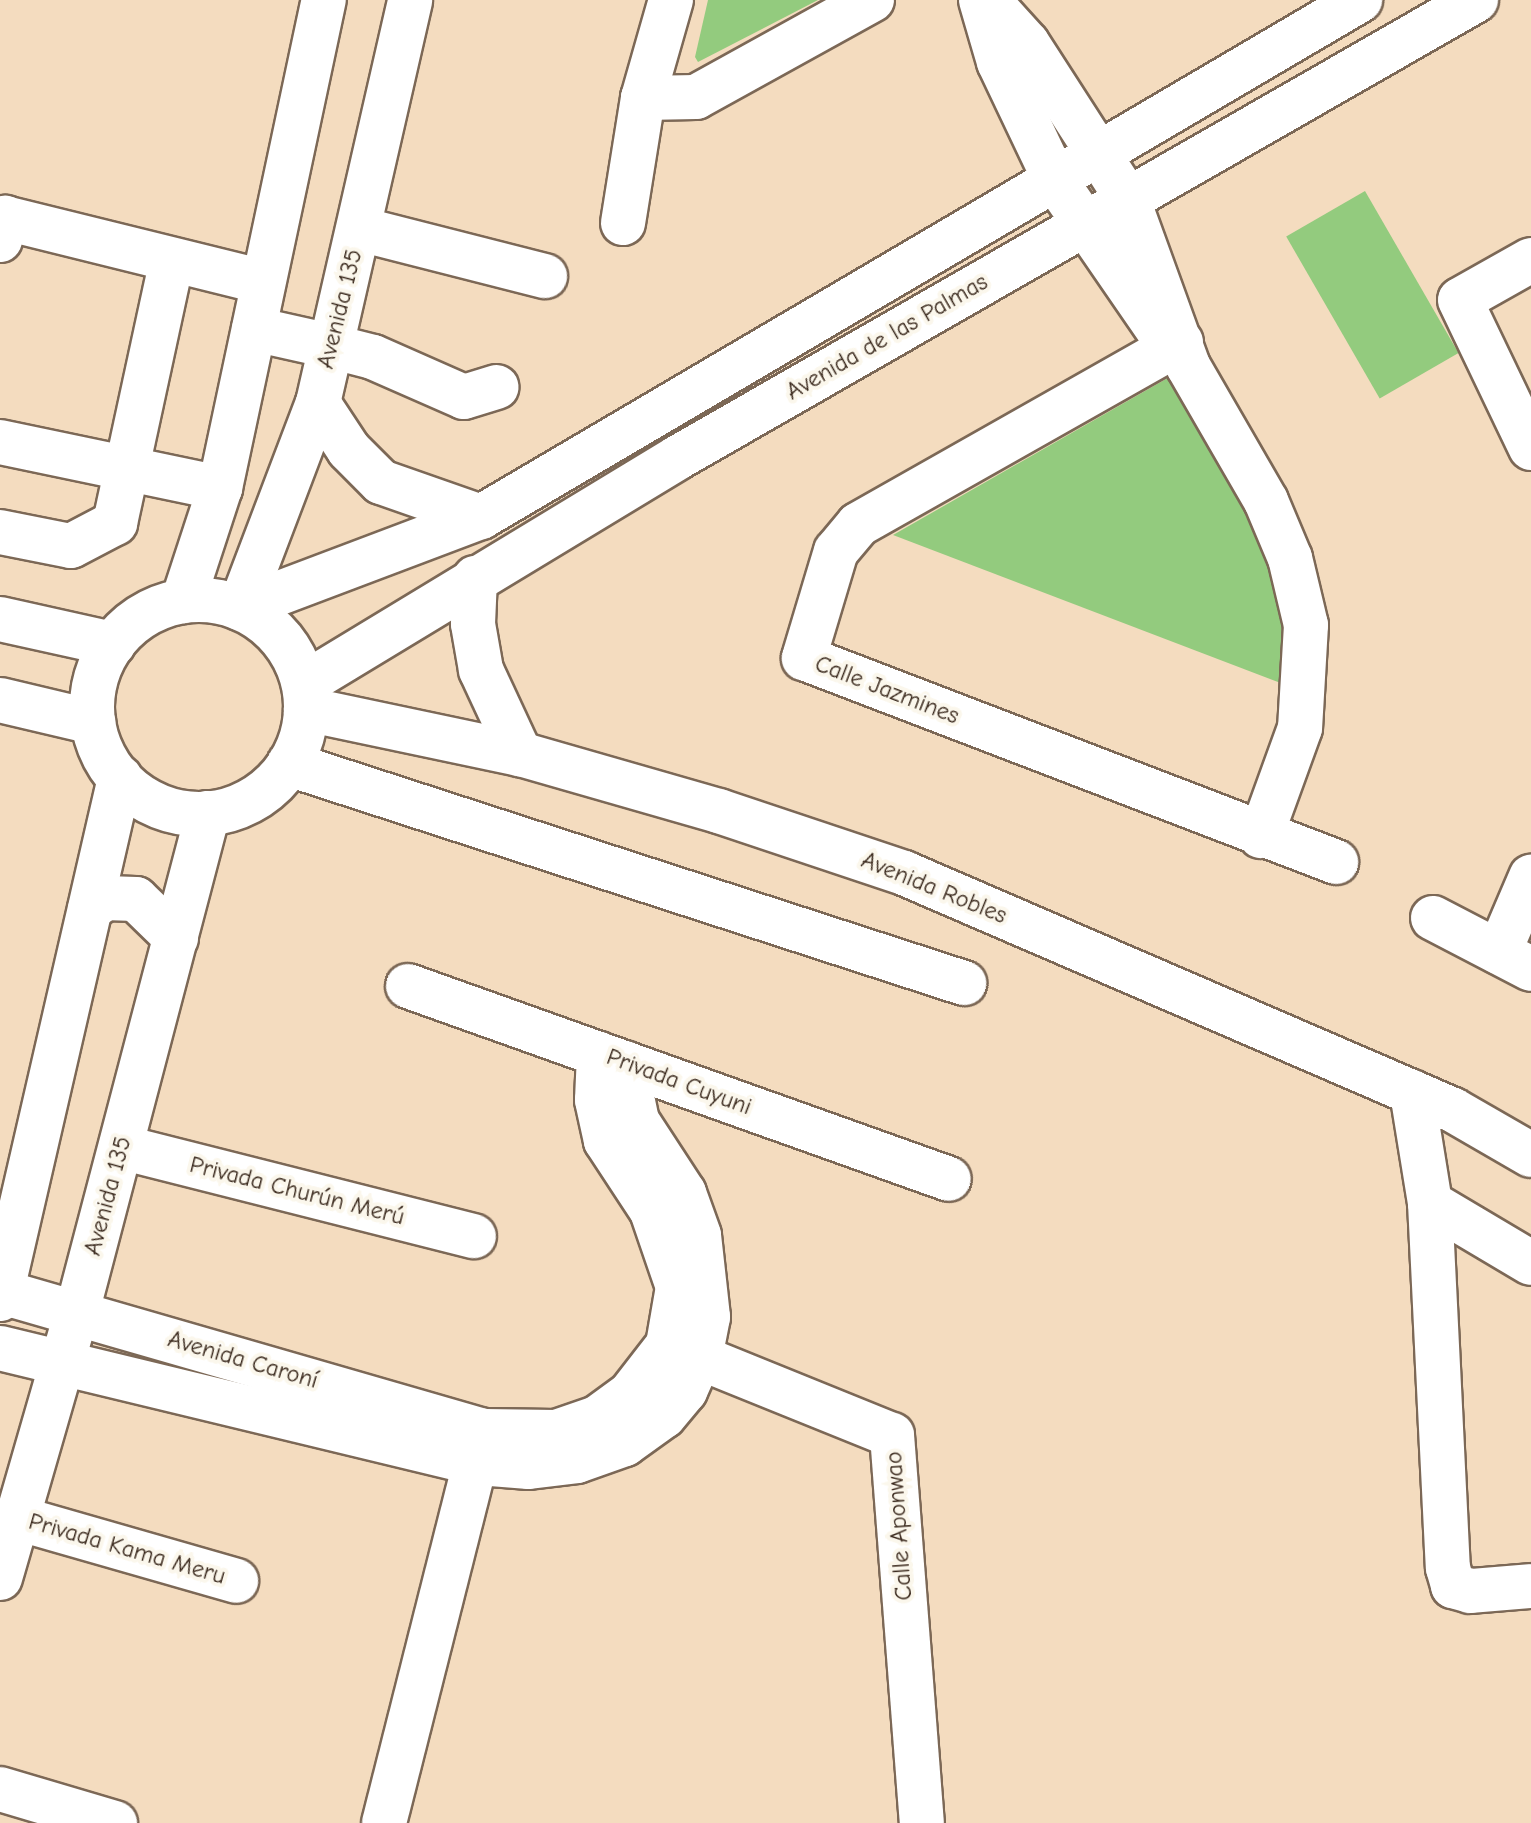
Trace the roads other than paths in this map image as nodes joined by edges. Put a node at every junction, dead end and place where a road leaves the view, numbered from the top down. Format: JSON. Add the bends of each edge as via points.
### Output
{"nodes":[{"id":1,"x":324,"y":0,"type":"edge"},
{"id":2,"x":410,"y":0,"type":"edge"},
{"id":3,"x":671,"y":0,"type":"edge"},
{"id":4,"x":872,"y":0,"type":"edge"},
{"id":5,"x":981,"y":0,"type":"edge"},
{"id":6,"x":988,"y":0,"type":"edge"},
{"id":7,"x":1360,"y":0,"type":"edge"},
{"id":8,"x":1476,"y":0,"type":"edge"},
{"id":9,"x":643,"y":98,"type":"junction"},
{"id":10,"x":1101,"y":153,"type":"junction"},
{"id":11,"x":1055,"y":180,"type":"junction"},
{"id":12,"x":1128,"y":200,"type":"junction"},
{"id":13,"x":623,"y":223,"type":"dead end"},
{"id":14,"x":1084,"y":225,"type":"junction"},
{"id":15,"x":360,"y":229,"type":"junction"},
{"id":16,"x":0,"y":240,"type":"edge"},
{"id":17,"x":172,"y":260,"type":"junction"},
{"id":18,"x":1531,"y":260,"type":"edge"},
{"id":19,"x":545,"y":276,"type":"dead end"},
{"id":20,"x":263,"y":282,"type":"junction"},
{"id":21,"x":254,"y":329,"type":"junction"},
{"id":22,"x":330,"y":346,"type":"junction"},
{"id":23,"x":1180,"y":352,"type":"junction"},
{"id":24,"x":497,"y":387,"type":"dead end"},
{"id":25,"x":318,"y":403,"type":"junction"},
{"id":26,"x":0,"y":442,"type":"edge"},
{"id":27,"x":1531,"y":448,"type":"edge"},
{"id":28,"x":584,"y":456,"type":"junction"},
{"id":29,"x":124,"y":468,"type":"junction"},
{"id":30,"x":220,"y":488,"type":"junction"},
{"id":31,"x":611,"y":496,"type":"junction"},
{"id":32,"x":498,"y":507,"type":"junction"},
{"id":33,"x":0,"y":532,"type":"edge"},
{"id":34,"x":541,"y":538,"type":"junction"},
{"id":35,"x":475,"y":578,"type":"junction"},
{"id":36,"x":183,"y":601,"type":"junction"},
{"id":37,"x":240,"y":608,"type":"junction"},
{"id":38,"x":0,"y":619,"type":"edge"},
{"id":39,"x":113,"y":644,"type":"junction"},
{"id":40,"x":305,"y":697,"type":"junction"},
{"id":41,"x":0,"y":700,"type":"edge"},
{"id":42,"x":93,"y":722,"type":"junction"},
{"id":43,"x":520,"y":754,"type":"junction"},
{"id":44,"x":289,"y":764,"type":"junction"},
{"id":45,"x":120,"y":778,"type":"junction"},
{"id":46,"x":208,"y":813,"type":"junction"},
{"id":47,"x":1261,"y":836,"type":"junction"},
{"id":48,"x":1336,"y":862,"type":"dead end"},
{"id":49,"x":1531,"y":877,"type":"edge"},
{"id":50,"x":90,"y":909,"type":"junction"},
{"id":51,"x":1433,"y":918,"type":"dead end"},
{"id":52,"x":176,"y":938,"type":"junction"},
{"id":53,"x":1515,"y":961,"type":"edge"},
{"id":54,"x":964,"y":983,"type":"dead end"},
{"id":55,"x":408,"y":986,"type":"dead end"},
{"id":56,"x":612,"y":1058,"type":"junction"},
{"id":57,"x":1412,"y":1092,"type":"junction"},
{"id":58,"x":121,"y":1147,"type":"junction"},
{"id":59,"x":1531,"y":1155,"type":"edge"},
{"id":60,"x":949,"y":1179,"type":"dead end"},
{"id":61,"x":1430,"y":1203,"type":"junction"},
{"id":62,"x":474,"y":1236,"type":"dead end"},
{"id":63,"x":1531,"y":1263,"type":"edge"},
{"id":64,"x":1,"y":1295,"type":"edge"},
{"id":65,"x":77,"y":1312,"type":"junction"},
{"id":66,"x":0,"y":1348,"type":"edge"},
{"id":67,"x":684,"y":1351,"type":"junction"},
{"id":68,"x":62,"y":1364,"type":"junction"},
{"id":69,"x":480,"y":1447,"type":"junction"},
{"id":70,"x":17,"y":1518,"type":"junction"},
{"id":71,"x":0,"y":1578,"type":"edge"},
{"id":72,"x":236,"y":1581,"type":"dead end"},
{"id":73,"x":1531,"y":1586,"type":"edge"},
{"id":74,"x":0,"y":1789,"type":"edge"},
{"id":75,"x":115,"y":1823,"type":"edge"},
{"id":76,"x":384,"y":1823,"type":"edge"},
{"id":77,"x":922,"y":1823,"type":"edge"}],
"edges":[{"from":1,"to":20,"type":"street"},
{"from":2,"to":15,"type":"street","name":"Avenida 135"},
{"from":3,"to":9,"type":"street"},
{"from":4,"to":9,"type":"street","via":[[696,97]]},
{"from":5,"to":11,"type":"street","via":[[999,62]]},
{"from":6,"to":10,"type":"street","via":[[1027,43]]},
{"from":7,"to":10,"type":"street","name":"Avenida de las Palmas"},
{"from":8,"to":12,"type":"street","name":"Avenida de las Palmas"},
{"from":9,"to":13,"type":"street"},
{"from":10,"to":11,"type":"street","name":"Avenida de las Palmas"},
{"from":10,"to":12,"type":"street"},
{"from":11,"to":14,"type":"street"},
{"from":11,"to":28,"type":"street","name":"Avenida de las Palmas"},
{"from":12,"to":14,"type":"street","name":"Avenida de las Palmas"},
{"from":12,"to":23,"type":"street"},
{"from":14,"to":23,"type":"street"},
{"from":14,"to":31,"type":"street","name":"Avenida de las Palmas"},
{"from":15,"to":19,"type":"street"},
{"from":15,"to":22,"type":"street","name":"Avenida 135"},
{"from":16,"to":17,"type":"street","via":[[5,218]]},
{"from":17,"to":20,"type":"street"},
{"from":17,"to":29,"type":"street"},
{"from":18,"to":27,"type":"street","via":[[1460,300]]},
{"from":20,"to":21,"type":"street"},
{"from":21,"to":22,"type":"street"},
{"from":21,"to":30,"type":"street"},
{"from":22,"to":24,"type":"street","via":[[373,357],[464,397]]},
{"from":22,"to":25,"type":"street","name":"Avenida 135"},
{"from":23,"to":47,"type":"street","via":[[1266,501],[1290,558],[1306,625],[1300,728]]},
{"from":23,"to":47,"type":"street","name":"Calle Jazmines","via":[[858,525],[836,551],[804,658]]},
{"from":25,"to":32,"type":"street","via":[[349,450],[381,482]]},
{"from":25,"to":37,"type":"street","name":"Avenida 135"},
{"from":26,"to":29,"type":"street"},
{"from":28,"to":31,"type":"street"},
{"from":28,"to":32,"type":"street","name":"Avenida de las Palmas"},
{"from":29,"to":30,"type":"street"},
{"from":29,"to":33,"type":"street","via":[[115,523],[104,529],[71,546]]},
{"from":30,"to":36,"type":"street"},
{"from":31,"to":34,"type":"street","name":"Avenida de las Palmas"},
{"from":32,"to":34,"type":"street"},
{"from":32,"to":37,"type":"street","name":"Avenida de las Palmas"},
{"from":34,"to":35,"type":"street","name":"Avenida de las Palmas"},
{"from":35,"to":40,"type":"street","name":"Avenida de las Palmas"},
{"from":35,"to":43,"type":"street","via":[[473,624],[481,670]]},
{"from":36,"to":37,"type":"street"},
{"from":36,"to":39,"type":"street","via":[[144,616]]},
{"from":37,"to":40,"type":"street","via":[[277,633]]},
{"from":38,"to":39,"type":"street"},
{"from":39,"to":42,"type":"street","via":[[95,681]]},
{"from":40,"to":43,"type":"street","name":"Avenida Robles"},
{"from":40,"to":44,"type":"street"},
{"from":41,"to":42,"type":"street"},
{"from":42,"to":45,"type":"street","via":[[102,752]]},
{"from":43,"to":57,"type":"street","name":"Avenida Robles","via":[[719,811],[904,873]]},
{"from":44,"to":46,"type":"street","via":[[250,800]]},
{"from":44,"to":54,"type":"street"},
{"from":45,"to":46,"type":"street","via":[[160,806]]},
{"from":45,"to":50,"type":"street"},
{"from":46,"to":52,"type":"street","name":"Avenida 135"},
{"from":47,"to":48,"type":"street","name":"Calle Jazmines"},
{"from":49,"to":53,"type":"street"},
{"from":50,"to":52,"type":"street","via":[[105,898],[136,899]]},
{"from":50,"to":64,"type":"street"},
{"from":51,"to":53,"type":"street"},
{"from":52,"to":58,"type":"street","name":"Avenida 135"},
{"from":55,"to":56,"type":"street","name":"Privada Cuyuni"},
{"from":56,"to":60,"type":"street","name":"Privada Cuyuni"},
{"from":56,"to":67,"type":"street","via":[[637,1121],[684,1193],[699,1235],[708,1317]]},
{"from":57,"to":59,"type":"street","name":"Avenida Robles"},
{"from":57,"to":61,"type":"street"},
{"from":58,"to":62,"type":"street","name":"Privada Churún Merú"},
{"from":58,"to":65,"type":"street","name":"Avenida 135"},
{"from":61,"to":63,"type":"street"},
{"from":61,"to":73,"type":"street","via":[[1448,1568],[1453,1586],[1470,1591]]},
{"from":64,"to":65,"type":"street","name":"Avenida Caroní"},
{"from":65,"to":68,"type":"street","name":"Avenida 135"},
{"from":65,"to":69,"type":"street","name":"Avenida Caroní"},
{"from":66,"to":68,"type":"street","name":"Avenida Caroní"},
{"from":67,"to":69,"type":"street","via":[[664,1416],[625,1444],[577,1461],[529,1467]]},
{"from":67,"to":77,"type":"street","name":"Calle Aponwao","via":[[892,1435]]},
{"from":68,"to":69,"type":"street","name":"Avenida Caroní"},
{"from":68,"to":70,"type":"street","name":"Avenida 135"},
{"from":69,"to":76,"type":"street"},
{"from":70,"to":71,"type":"street","name":"Avenida 135"},
{"from":70,"to":72,"type":"street","name":"Privada Kama Meru"},
{"from":74,"to":75,"type":"street"}]}
